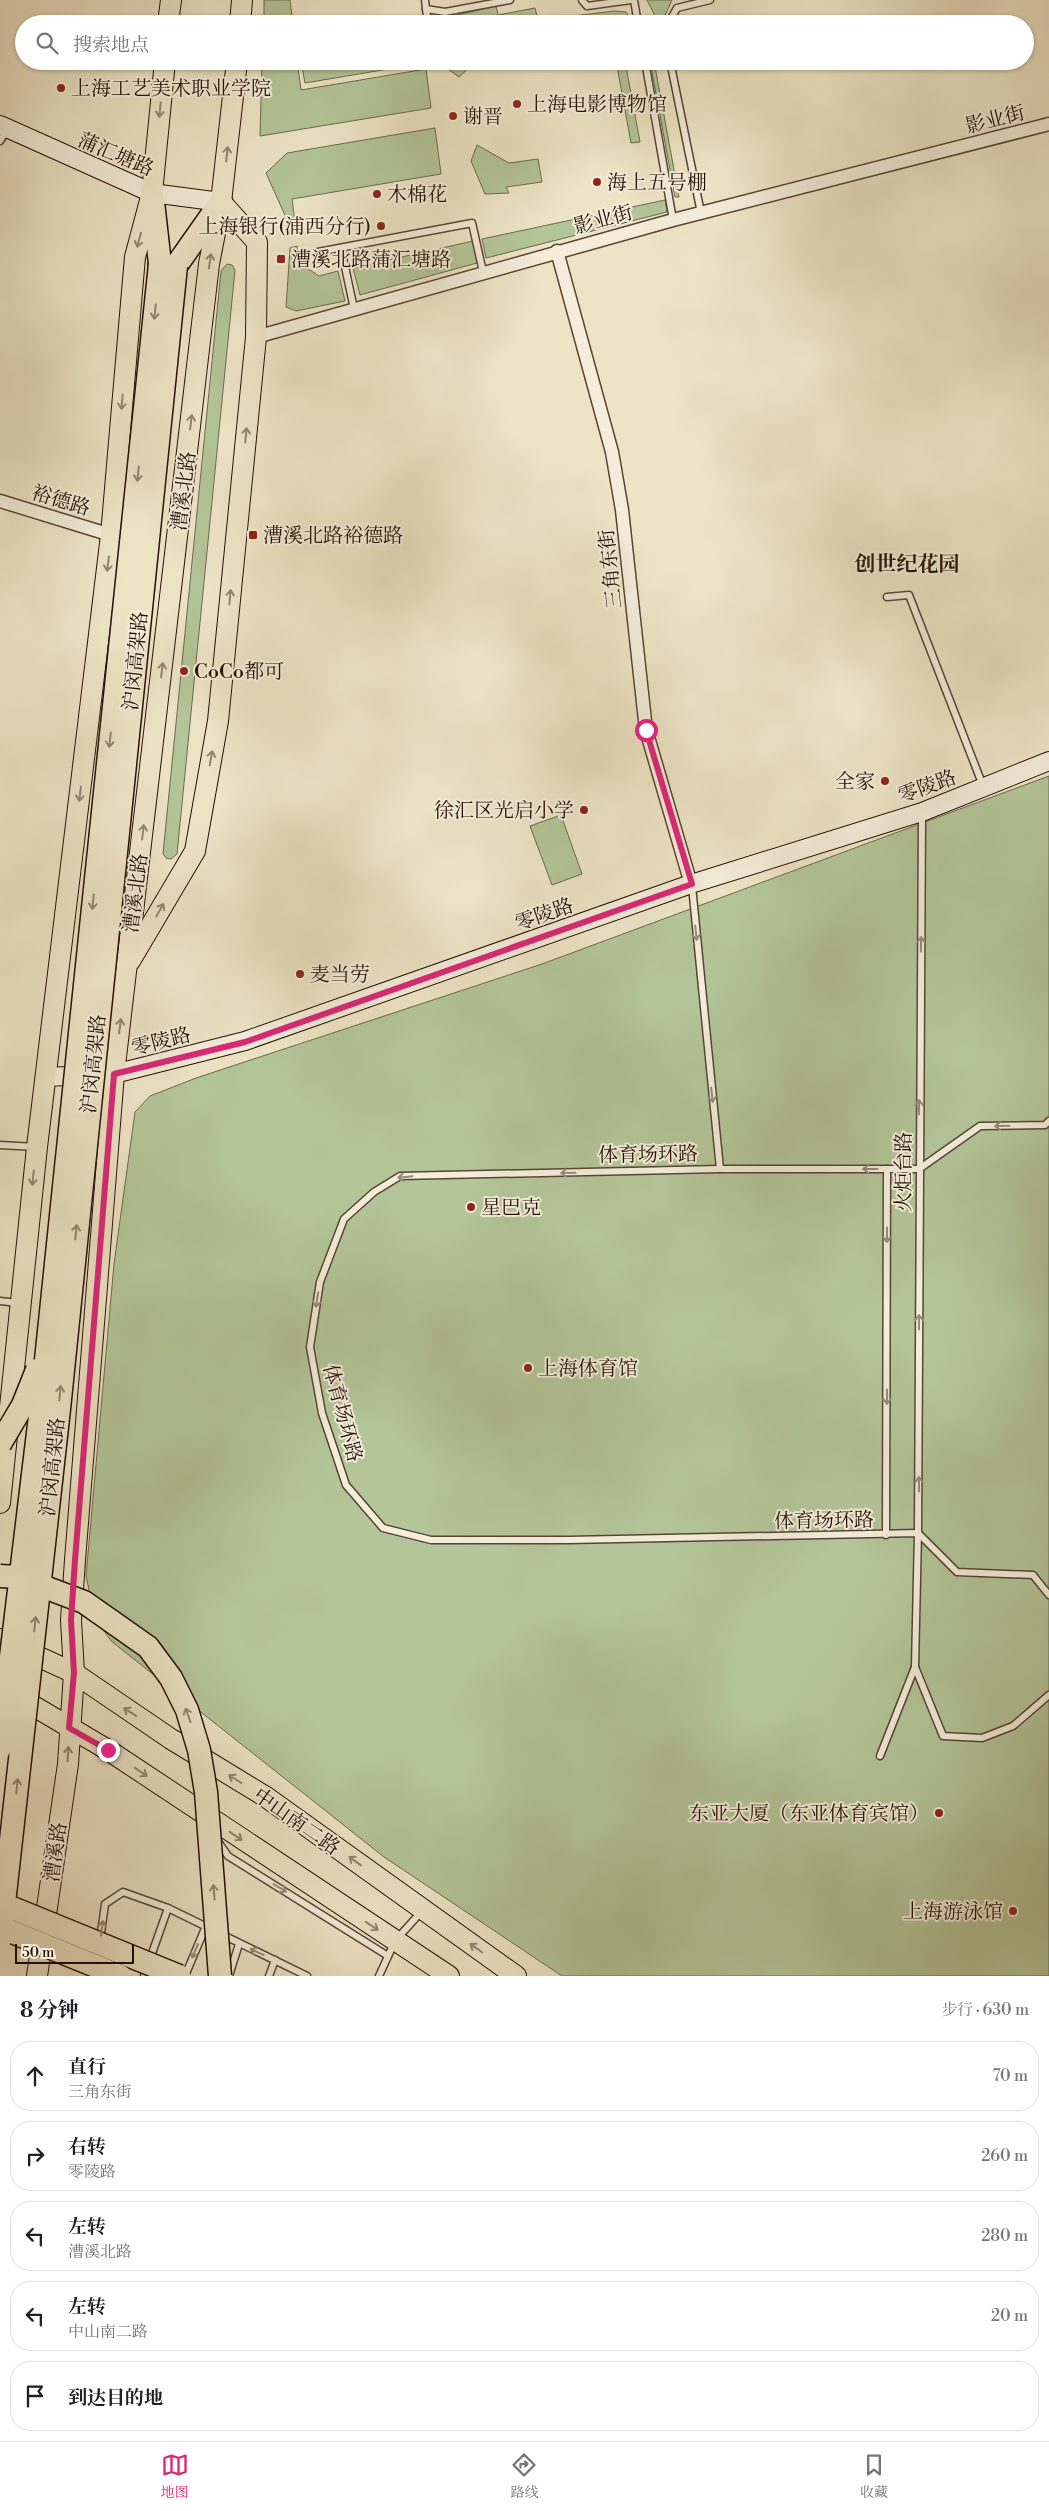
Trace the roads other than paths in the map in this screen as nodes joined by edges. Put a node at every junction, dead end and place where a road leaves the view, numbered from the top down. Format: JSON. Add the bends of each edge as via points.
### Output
{"nodes":[{"id":1,"x":170,"y":0,"type":"edge"},
{"id":2,"x":242,"y":0,"type":"edge"},
{"id":3,"x":425,"y":0,"type":"edge"},
{"id":4,"x":510,"y":0,"type":"edge"},
{"id":5,"x":582,"y":0,"type":"edge"},
{"id":6,"x":633,"y":0,"type":"edge"},
{"id":7,"x":676,"y":0,"type":"edge"},
{"id":8,"x":710,"y":0,"type":"edge"},
{"id":9,"x":677,"y":8,"type":"junction"},
{"id":10,"x":426,"y":9,"type":"junction"},
{"id":11,"x":169,"y":15,"type":"edge"},
{"id":12,"x":241,"y":15,"type":"edge"},
{"id":13,"x":427,"y":15,"type":"edge"},
{"id":14,"x":636,"y":15,"type":"edge"},
{"id":15,"x":673,"y":15,"type":"edge"},
{"id":16,"x":164,"y":70,"type":"edge"},
{"id":17,"x":236,"y":70,"type":"edge"},
{"id":18,"x":647,"y":70,"type":"edge"},
{"id":19,"x":672,"y":70,"type":"edge"},
{"id":20,"x":1049,"y":124,"type":"edge"},
{"id":21,"x":3,"y":132,"type":"edge"},
{"id":22,"x":152,"y":193,"type":"junction"},
{"id":23,"x":221,"y":202,"type":"junction"},
{"id":24,"x":701,"y":213,"type":"junction"},
{"id":25,"x":673,"y":220,"type":"junction"},
{"id":26,"x":340,"y":248,"type":"junction"},
{"id":27,"x":557,"y":251,"type":"junction"},
{"id":28,"x":318,"y":252,"type":"dead end"},
{"id":29,"x":168,"y":265,"type":"junction"},
{"id":30,"x":483,"y":272,"type":"junction"},
{"id":31,"x":354,"y":309,"type":"junction"},
{"id":32,"x":256,"y":337,"type":"junction"},
{"id":33,"x":0,"y":501,"type":"edge"},
{"id":34,"x":112,"y":535,"type":"junction"},
{"id":35,"x":887,"y":597,"type":"dead end"},
{"id":36,"x":1049,"y":761,"type":"edge"},
{"id":37,"x":984,"y":787,"type":"junction"},
{"id":38,"x":922,"y":812,"type":"junction"},
{"id":39,"x":692,"y":884,"type":"junction"},
{"id":40,"x":127,"y":967,"type":"junction"},
{"id":41,"x":114,"y":1074,"type":"junction"},
{"id":42,"x":45,"y":1077,"type":"junction"},
{"id":43,"x":1049,"y":1121,"type":"edge"},
{"id":44,"x":0,"y":1145,"type":"edge"},
{"id":45,"x":37,"y":1147,"type":"junction"},
{"id":46,"x":720,"y":1169,"type":"junction"},
{"id":47,"x":887,"y":1169,"type":"junction"},
{"id":48,"x":919,"y":1169,"type":"junction"},
{"id":49,"x":10,"y":1302,"type":"edge"},
{"id":50,"x":50,"y":1326,"type":"junction"},
{"id":51,"x":2,"y":1445,"type":"edge"},
{"id":52,"x":0,"y":1470,"type":"edge"},
{"id":53,"x":0,"y":1504,"type":"edge"},
{"id":54,"x":918,"y":1533,"type":"junction"},
{"id":55,"x":886,"y":1535,"type":"junction"},
{"id":56,"x":0,"y":1576,"type":"edge"},
{"id":57,"x":1049,"y":1595,"type":"edge"},
{"id":58,"x":0,"y":1639,"type":"edge"},
{"id":59,"x":915,"y":1667,"type":"junction"},
{"id":60,"x":74,"y":1673,"type":"junction"},
{"id":61,"x":0,"y":1686,"type":"edge"},
{"id":62,"x":1049,"y":1695,"type":"edge"},
{"id":63,"x":69,"y":1728,"type":"junction"},
{"id":64,"x":0,"y":1748,"type":"edge"},
{"id":65,"x":880,"y":1756,"type":"dead end"},
{"id":66,"x":0,"y":1903,"type":"edge"},
{"id":67,"x":168,"y":1908,"type":"junction"},
{"id":68,"x":423,"y":1910,"type":"junction"},
{"id":69,"x":206,"y":1926,"type":"junction"},
{"id":70,"x":0,"y":1927,"type":"edge"},
{"id":71,"x":0,"y":1939,"type":"edge"},
{"id":72,"x":239,"y":1944,"type":"junction"},
{"id":73,"x":392,"y":1948,"type":"junction"},
{"id":74,"x":275,"y":1960,"type":"junction"},
{"id":75,"x":94,"y":1962,"type":"edge"},
{"id":76,"x":37,"y":1976,"type":"edge"},
{"id":77,"x":111,"y":1976,"type":"edge"},
{"id":78,"x":120,"y":1976,"type":"edge"},
{"id":79,"x":144,"y":1976,"type":"edge"},
{"id":80,"x":179,"y":1976,"type":"edge"},
{"id":81,"x":185,"y":1976,"type":"edge"},
{"id":82,"x":220,"y":1976,"type":"edge"},
{"id":83,"x":228,"y":1976,"type":"edge"},
{"id":84,"x":269,"y":1976,"type":"edge"},
{"id":85,"x":307,"y":1976,"type":"edge"},
{"id":86,"x":379,"y":1976,"type":"edge"},
{"id":87,"x":449,"y":1976,"type":"edge"},
{"id":88,"x":516,"y":1976,"type":"edge"}],
"edges":[{"from":1,"to":11,"type":"main road"},
{"from":2,"to":12,"type":"main road"},
{"from":3,"to":10,"type":"lane"},
{"from":4,"to":10,"type":"lane","via":[[445,12]]},
{"from":5,"to":6,"type":"lane","via":[[586,6]]},
{"from":6,"to":14,"type":"lane"},
{"from":7,"to":9,"type":"lane"},
{"from":8,"to":9,"type":"lane"},
{"from":9,"to":15,"type":"lane"},
{"from":10,"to":13,"type":"lane"},
{"from":16,"to":22,"type":"main road","one_way":true},
{"from":23,"to":17,"type":"main road","name":"漕溪北路","one_way":true},
{"from":18,"to":25,"type":"lane"},
{"from":19,"to":24,"type":"lane"},
{"from":20,"to":24,"type":"street","name":"影业街"},
{"from":21,"to":22,"type":"street","name":"蒲汇塘路"},
{"from":22,"to":23,"type":"street","name":"蒲汇塘路"},
{"from":22,"to":29,"type":"highway","name":"沪闵高架路"},
{"from":22,"to":34,"type":"main road","one_way":true,"via":[[135,257]]},
{"from":23,"to":29,"type":"highway","name":"沪闵高架路"},
{"from":23,"to":32,"type":"main road","via":[[257,242]]},
{"from":40,"to":23,"type":"main road","name":"漕溪北路","one_way":true,"via":[[209,264]]},
{"from":24,"to":25,"type":"street","name":"影业街"},
{"from":25,"to":27,"type":"street","name":"影业街"},
{"from":26,"to":28,"type":"lane"},
{"from":26,"to":30,"type":"lane","via":[[472,220]]},
{"from":26,"to":31,"type":"lane"},
{"from":27,"to":30,"type":"street","name":"影业街"},
{"from":27,"to":39,"type":"street","name":"三角东街","via":[[612,452],[622,510],[646,730]]},
{"from":29,"to":50,"type":"highway","one_way":true,"bridge":true},
{"from":71,"to":29,"type":"highway","name":"沪闵高架路","one_way":true,"bridge":true,"via":[[58,1418]]},
{"from":30,"to":31,"type":"street","name":"影业街"},
{"from":31,"to":32,"type":"street","name":"影业街"},
{"from":40,"to":32,"type":"main road","one_way":true,"via":[[195,850],[218,721]]},
{"from":33,"to":34,"type":"street","name":"裕德路"},
{"from":34,"to":42,"type":"main road","one_way":true},
{"from":35,"to":37,"type":"lane","via":[[908,595]]},
{"from":36,"to":37,"type":"street","name":"零陵路"},
{"from":37,"to":38,"type":"street","name":"零陵路"},
{"from":38,"to":39,"type":"street","name":"零陵路"},
{"from":48,"to":38,"type":"lane","name":"火炬台路","one_way":true},
{"from":39,"to":41,"type":"street","name":"零陵路","via":[[245,1042]]},
{"from":39,"to":46,"type":"lane","one_way":true},
{"from":41,"to":40,"type":"main road","name":"漕溪北路","one_way":true},
{"from":41,"to":42,"type":"street","name":"零陵路"},
{"from":41,"to":60,"type":"main road","name":"漕溪北路","via":[[75,1560],[71,1620]]},
{"from":42,"to":45,"type":"main road"},
{"from":43,"to":48,"type":"lane","one_way":true,"via":[[1045,1125],[980,1126]]},
{"from":44,"to":45,"type":"lane"},
{"from":45,"to":49,"type":"main road","one_way":true},
{"from":47,"to":46,"type":"lane","name":"体育场环路","one_way":true},
{"from":46,"to":55,"type":"lane","name":"体育场环路","one_way":true,"via":[[400,1176],[374,1192],[344,1219],[320,1282],[310,1347],[322,1412],[346,1485],[383,1528],[431,1540]]},
{"from":47,"to":48,"type":"lane","name":"体育场环路"},
{"from":47,"to":55,"type":"lane","one_way":true},
{"from":54,"to":48,"type":"lane","name":"火炬台路","one_way":true},
{"from":49,"to":51,"type":"main road"},
{"from":50,"to":51,"type":"highway","bridge":true,"via":[[26,1397]]},
{"from":50,"to":64,"type":"highway","bridge":true},
{"from":51,"to":52,"type":"main road"},
{"from":51,"to":53,"type":"main road"},
{"from":54,"to":55,"type":"lane","name":"体育场环路"},
{"from":54,"to":57,"type":"lane","via":[[957,1572],[1033,1575]]},
{"from":54,"to":59,"type":"lane","name":"火炬台路"},
{"from":82,"to":56,"type":"highway","one_way":true,"bridge":true,"via":[[206,1792],[199,1750],[187,1710],[171,1678],[148,1647],[84,1602],[18,1577]]},
{"from":58,"to":60,"type":"main road","name":"中山南二路"},
{"from":59,"to":62,"type":"lane","via":[[943,1736],[982,1738],[1013,1726]]},
{"from":59,"to":65,"type":"lane"},
{"from":60,"to":63,"type":"main road","name":"漕溪北路"},
{"from":68,"to":60,"type":"main road","name":"中山南二路","one_way":true,"via":[[266,1797],[171,1739]]},
{"from":61,"to":63,"type":"main road"},
{"from":63,"to":73,"type":"main road","one_way":true,"via":[[196,1809]]},
{"from":76,"to":63,"type":"main road","name":"漕溪路","one_way":true,"via":[[68,1764]]},
{"from":66,"to":80,"type":"highway","bridge":true},
{"from":67,"to":69,"type":"lane"},
{"from":75,"to":67,"type":"lane","one_way":true,"via":[[105,1904],[123,1892]]},
{"from":67,"to":79,"type":"lane"},
{"from":68,"to":73,"type":"lane"},
{"from":88,"to":68,"type":"main road","name":"中山南二路","one_way":true},
{"from":69,"to":72,"type":"lane"},
{"from":69,"to":81,"type":"lane","one_way":true},
{"from":70,"to":75,"type":"highway","bridge":true},
{"from":74,"to":72,"type":"lane","one_way":true},
{"from":72,"to":83,"type":"lane"},
{"from":73,"to":86,"type":"lane"},
{"from":73,"to":87,"type":"main road"},
{"from":74,"to":84,"type":"lane"},
{"from":74,"to":85,"type":"lane"},
{"from":75,"to":77,"type":"highway","bridge":true},
{"from":75,"to":78,"type":"highway","bridge":true}]}
